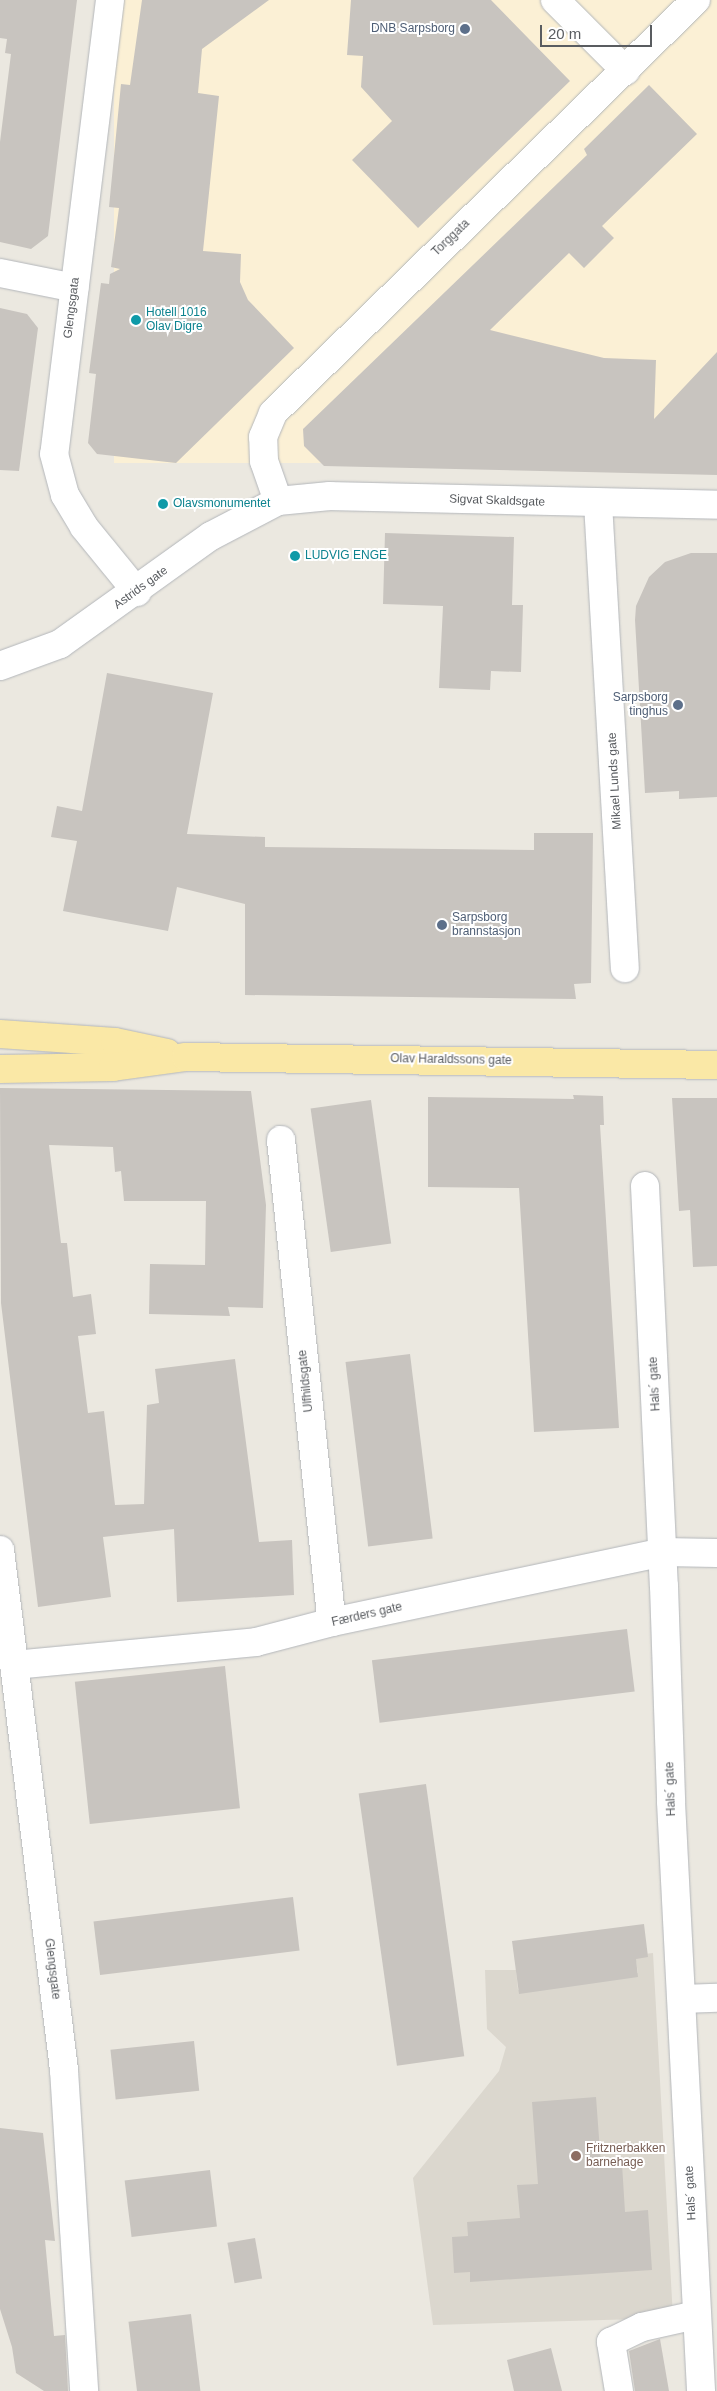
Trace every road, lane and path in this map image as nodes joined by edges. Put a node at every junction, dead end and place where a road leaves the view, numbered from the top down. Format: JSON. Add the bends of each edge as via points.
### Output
{"nodes":[{"id":1,"x":110,"y":0,"type":"edge"},
{"id":2,"x":555,"y":0,"type":"edge"},
{"id":3,"x":696,"y":0,"type":"edge"},
{"id":4,"x":626,"y":71,"type":"junction"},
{"id":5,"x":0,"y":273,"type":"edge"},
{"id":6,"x":74,"y":288,"type":"junction"},
{"id":7,"x":278,"y":501,"type":"junction"},
{"id":8,"x":598,"y":504,"type":"junction"},
{"id":9,"x":717,"y":505,"type":"edge"},
{"id":10,"x":137,"y":592,"type":"junction"},
{"id":11,"x":0,"y":666,"type":"edge"},
{"id":12,"x":626,"y":968,"type":"dead end"},
{"id":13,"x":0,"y":1034,"type":"edge"},
{"id":14,"x":186,"y":1057,"type":"junction"},
{"id":15,"x":717,"y":1064,"type":"edge"},
{"id":16,"x":0,"y":1069,"type":"edge"},
{"id":17,"x":281,"y":1140,"type":"dead end"},
{"id":18,"x":645,"y":1186,"type":"dead end"},
{"id":19,"x":0,"y":1550,"type":"edge"},
{"id":20,"x":663,"y":1552,"type":"junction"},
{"id":21,"x":717,"y":1554,"type":"edge"},
{"id":22,"x":332,"y":1622,"type":"junction"},
{"id":23,"x":14,"y":1665,"type":"junction"},
{"id":24,"x":717,"y":1998,"type":"edge"},
{"id":25,"x":682,"y":1999,"type":"junction"},
{"id":26,"x":696,"y":2315,"type":"junction"},
{"id":27,"x":84,"y":2391,"type":"edge"},
{"id":28,"x":619,"y":2391,"type":"edge"},
{"id":29,"x":701,"y":2391,"type":"edge"}],
"edges":[{"from":1,"to":6,"type":"street","name":"Glengsgata"},
{"from":2,"to":4,"type":"street"},
{"from":3,"to":4,"type":"street","name":"Torggata"},
{"from":4,"to":7,"type":"street","name":"Torggata","via":[[367,318],[274,413],[263,437],[264,460]]},
{"from":5,"to":6,"type":"street"},
{"from":6,"to":10,"type":"street","name":"Glengsgata","via":[[54,454],[64,495],[84,527]]},
{"from":7,"to":8,"type":"street","name":"Sigvat Skaldsgate","via":[[330,496]]},
{"from":7,"to":10,"type":"street","name":"Astrids gate","via":[[211,536]]},
{"from":8,"to":9,"type":"street","name":"Sigvat Skaldsgate"},
{"from":8,"to":12,"type":"street","name":"Mikael Lunds gate"},
{"from":10,"to":11,"type":"street","name":"Astrids gate","via":[[60,644]]},
{"from":13,"to":14,"type":"main road","name":"Olav Haraldssons gate","via":[[115,1042]]},
{"from":14,"to":15,"type":"main road","name":"Olav Haraldssons gate"},
{"from":14,"to":16,"type":"main road","name":"Olav Haraldssons gate","via":[[113,1067]]},
{"from":17,"to":22,"type":"street","name":"Ulfhildsgate"},
{"from":18,"to":20,"type":"street","name":"Hals´ gate"},
{"from":19,"to":23,"type":"street","name":"Glengsgate"},
{"from":20,"to":21,"type":"street","name":"Færders gate"},
{"from":20,"to":22,"type":"street","name":"Færders gate"},
{"from":20,"to":25,"type":"street","name":"Hals´ gate","via":[[671,1802]]},
{"from":22,"to":23,"type":"street","name":"Færders gate","via":[[256,1642]]},
{"from":23,"to":27,"type":"street","name":"Glengsgate","via":[[64,2070]]},
{"from":24,"to":25,"type":"street"},
{"from":25,"to":26,"type":"street","name":"Hals´ gate"},
{"from":26,"to":28,"type":"street","via":[[642,2327],[611,2342]]},
{"from":26,"to":29,"type":"street","name":"Hals´ gate"}]}
